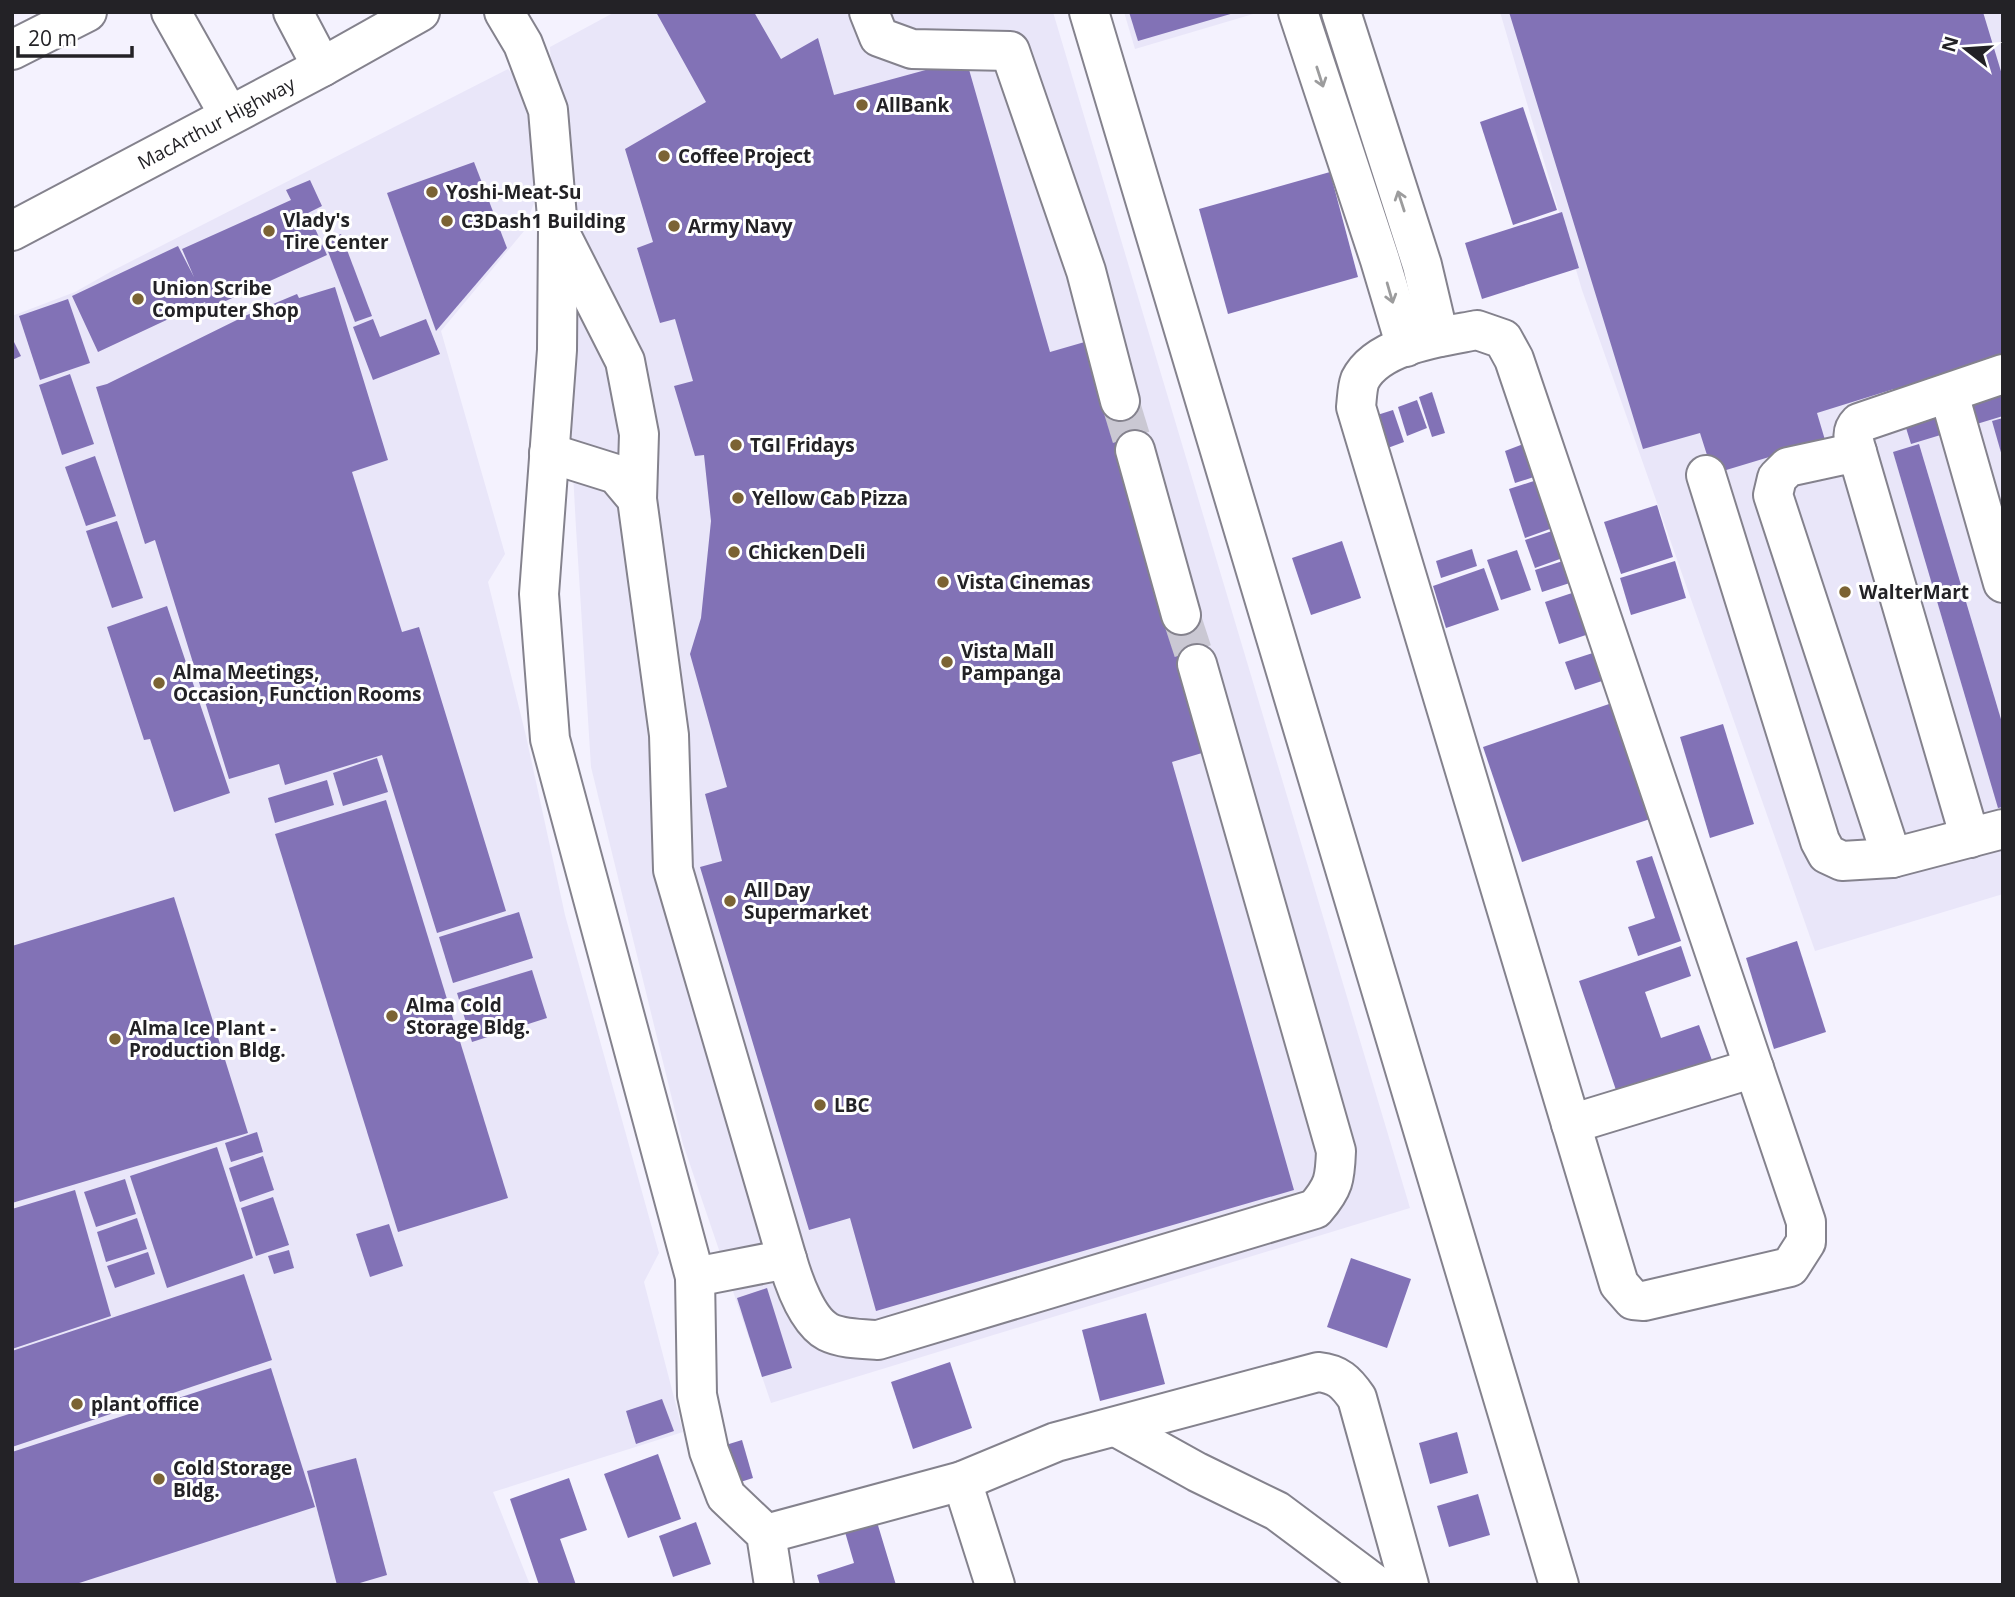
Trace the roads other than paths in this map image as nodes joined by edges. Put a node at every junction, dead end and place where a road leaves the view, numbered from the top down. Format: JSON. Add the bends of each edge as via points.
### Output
{"nodes":[{"id":1,"x":87,"y":12,"type":"edge"},
{"id":2,"x":171,"y":12,"type":"edge"},
{"id":3,"x":293,"y":12,"type":"edge"},
{"id":4,"x":420,"y":12,"type":"edge"},
{"id":5,"x":504,"y":12,"type":"edge"},
{"id":6,"x":869,"y":12,"type":"edge"},
{"id":7,"x":1089,"y":12,"type":"edge"},
{"id":8,"x":1298,"y":12,"type":"edge"},
{"id":9,"x":1341,"y":12,"type":"edge"},
{"id":10,"x":12,"y":51,"type":"edge"},
{"id":11,"x":322,"y":67,"type":"junction"},
{"id":12,"x":229,"y":115,"type":"junction"},
{"id":13,"x":558,"y":229,"type":"junction"},
{"id":14,"x":12,"y":231,"type":"edge"},
{"id":15,"x":1422,"y":342,"type":"junction"},
{"id":16,"x":2003,"y":374,"type":"edge"},
{"id":17,"x":1949,"y":394,"type":"junction"},
{"id":18,"x":1120,"y":401,"type":"tunnel mouth"},
{"id":19,"x":1135,"y":450,"type":"tunnel mouth"},
{"id":20,"x":1857,"y":452,"type":"junction"},
{"id":21,"x":549,"y":453,"type":"junction"},
{"id":22,"x":1706,"y":475,"type":"dead end"},
{"id":23,"x":637,"y":499,"type":"junction"},
{"id":24,"x":2003,"y":583,"type":"edge"},
{"id":25,"x":1181,"y":615,"type":"tunnel mouth"},
{"id":26,"x":1197,"y":664,"type":"tunnel mouth"},
{"id":27,"x":1987,"y":833,"type":"edge"},
{"id":28,"x":1892,"y":858,"type":"junction"},
{"id":29,"x":1754,"y":1068,"type":"junction"},
{"id":30,"x":1571,"y":1124,"type":"junction"},
{"id":31,"x":787,"y":1259,"type":"junction"},
{"id":32,"x":695,"y":1277,"type":"junction"},
{"id":33,"x":1116,"y":1427,"type":"junction"},
{"id":34,"x":962,"y":1481,"type":"junction"},
{"id":35,"x":766,"y":1534,"type":"junction"},
{"id":36,"x":774,"y":1585,"type":"edge"},
{"id":37,"x":995,"y":1585,"type":"edge"},
{"id":38,"x":1376,"y":1585,"type":"edge"},
{"id":39,"x":1409,"y":1585,"type":"edge"},
{"id":40,"x":1559,"y":1585,"type":"edge"}],
"edges":[{"from":1,"to":10,"type":"main road"},
{"from":2,"to":12,"type":"main road"},
{"from":3,"to":11,"type":"main road"},
{"from":4,"to":11,"type":"main road","name":"MacArthur Highway"},
{"from":5,"to":13,"type":"main road","via":[[523,44],[548,110]]},
{"from":6,"to":18,"type":"main road","via":[[879,37],[912,49],[1010,51],[1086,271]]},
{"from":7,"to":40,"type":"main road"},
{"from":8,"to":15,"type":"main road","one_way":true,"via":[[1380,260]]},
{"from":15,"to":9,"type":"main road","one_way":true,"via":[[1422,265]]},
{"from":11,"to":12,"type":"main road","name":"MacArthur Highway"},
{"from":12,"to":14,"type":"main road","name":"MacArthur Highway"},
{"from":13,"to":21,"type":"main road","via":[[557,350]]},
{"from":13,"to":23,"type":"main road","via":[[625,361],[639,435]]},
{"from":15,"to":29,"type":"main road","via":[[1477,330],[1503,338],[1514,359]]},
{"from":15,"to":30,"type":"main road","via":[[1380,357],[1360,381],[1356,407]]},
{"from":16,"to":17,"type":"main road"},
{"from":17,"to":20,"type":"main road","via":[[1859,423],[1853,437]]},
{"from":17,"to":24,"type":"main road"},
{"from":19,"to":25,"type":"main road"},
{"from":20,"to":27,"type":"main road"},
{"from":20,"to":28,"type":"main road","via":[[1788,467],[1776,478],[1773,495]]},
{"from":21,"to":23,"type":"main road","via":[[616,474]]},
{"from":21,"to":32,"type":"main road","via":[[539,594],[550,739]]},
{"from":22,"to":28,"type":"main road","via":[[1820,841],[1827,853],[1842,861]]},
{"from":23,"to":31,"type":"main road","via":[[669,735],[673,870]]},
{"from":26,"to":31,"type":"main road","via":[[1336,1151],[1330,1192],[1315,1209],[878,1340],[828,1332],[815,1321]]},
{"from":27,"to":28,"type":"main road"},
{"from":29,"to":30,"type":"main road"},
{"from":29,"to":30,"type":"main road","via":[[1806,1222],[1806,1242],[1790,1267],[1633,1300],[1619,1284]]},
{"from":31,"to":32,"type":"main road"},
{"from":32,"to":35,"type":"main road","via":[[697,1395],[709,1451],[726,1496]]},
{"from":33,"to":34,"type":"main road","via":[[1056,1442]]},
{"from":33,"to":38,"type":"main road","via":[[1277,1511]]},
{"from":33,"to":39,"type":"main road","via":[[1318,1372],[1332,1373],[1346,1381],[1357,1398]]},
{"from":34,"to":35,"type":"main road"},
{"from":34,"to":37,"type":"main road"},
{"from":35,"to":36,"type":"main road"}]}
